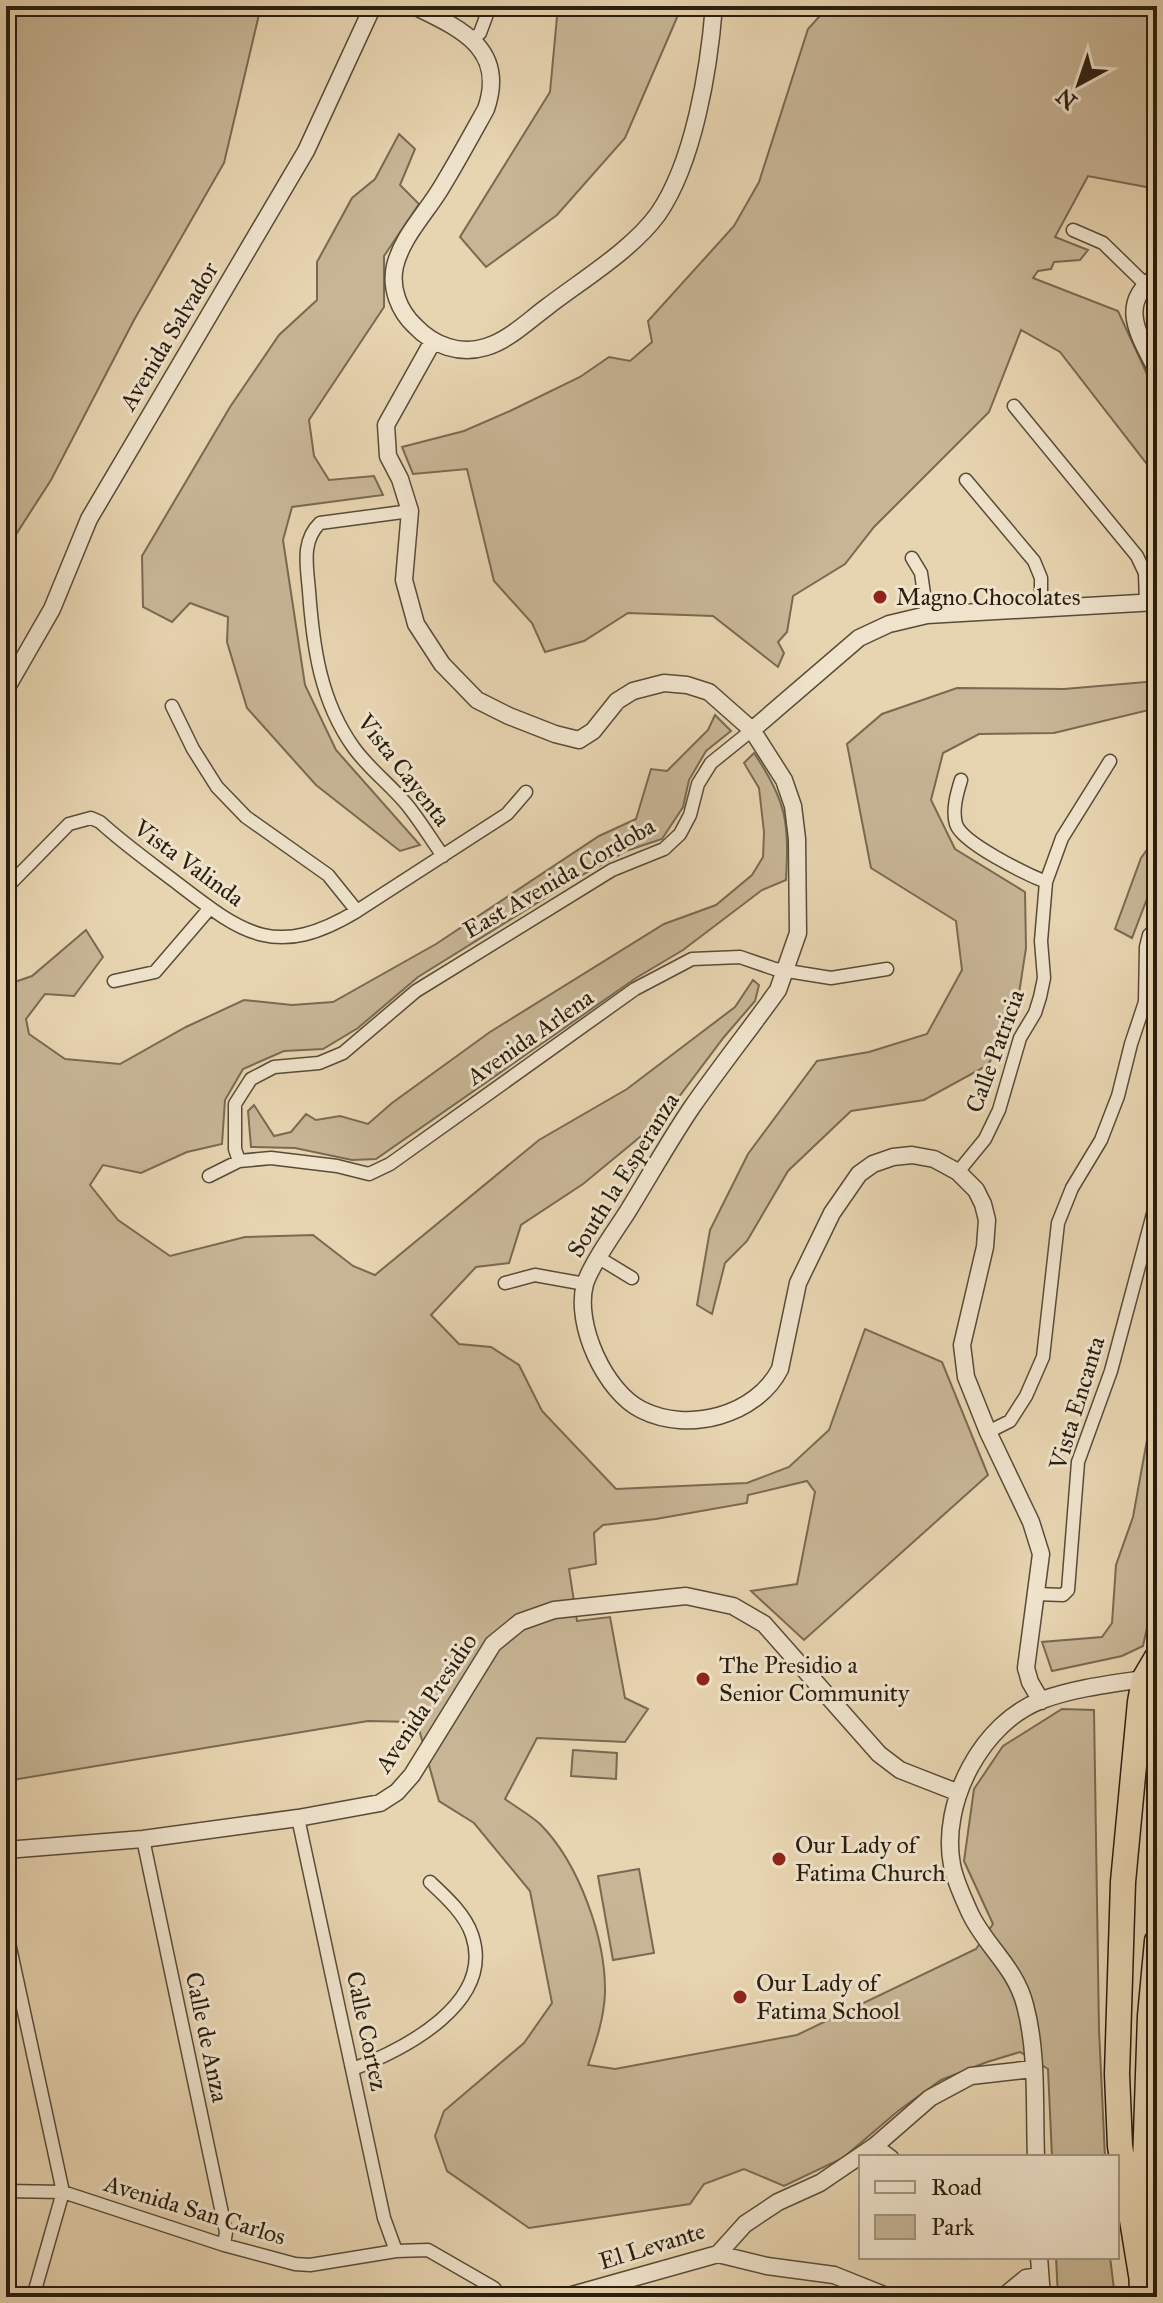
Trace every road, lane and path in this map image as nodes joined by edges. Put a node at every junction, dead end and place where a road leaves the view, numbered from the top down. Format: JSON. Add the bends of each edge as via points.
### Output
{"nodes":[{"id":1,"x":373,"y":6,"type":"edge"},
{"id":2,"x":414,"y":6,"type":"edge"},
{"id":3,"x":490,"y":6,"type":"edge"},
{"id":4,"x":714,"y":6,"type":"edge"},
{"id":5,"x":472,"y":39,"type":"junction"},
{"id":6,"x":1073,"y":230,"type":"dead end"},
{"id":7,"x":1151,"y":280,"type":"edge"},
{"id":8,"x":433,"y":341,"type":"junction"},
{"id":9,"x":1157,"y":371,"type":"edge"},
{"id":10,"x":1014,"y":406,"type":"dead end"},
{"id":11,"x":966,"y":480,"type":"dead end"},
{"id":12,"x":410,"y":511,"type":"junction"},
{"id":13,"x":912,"y":558,"type":"dead end"},
{"id":14,"x":1152,"y":602,"type":"edge"},
{"id":15,"x":1041,"y":609,"type":"junction"},
{"id":16,"x":927,"y":615,"type":"junction"},
{"id":17,"x":6,"y":689,"type":"edge"},
{"id":18,"x":172,"y":706,"type":"dead end"},
{"id":19,"x":752,"y":730,"type":"junction"},
{"id":20,"x":1110,"y":761,"type":"dead end"},
{"id":21,"x":961,"y":780,"type":"dead end"},
{"id":22,"x":526,"y":792,"type":"dead end"},
{"id":23,"x":443,"y":856,"type":"junction"},
{"id":24,"x":1046,"y":882,"type":"junction"},
{"id":25,"x":6,"y":888,"type":"edge"},
{"id":26,"x":210,"y":908,"type":"junction"},
{"id":27,"x":357,"y":911,"type":"junction"},
{"id":28,"x":1157,"y":927,"type":"edge"},
{"id":29,"x":887,"y":969,"type":"dead end"},
{"id":30,"x":787,"y":971,"type":"junction"},
{"id":31,"x":114,"y":981,"type":"dead end"},
{"id":32,"x":239,"y":1161,"type":"junction"},
{"id":33,"x":958,"y":1172,"type":"junction"},
{"id":34,"x":209,"y":1176,"type":"dead end"},
{"id":35,"x":1157,"y":1199,"type":"edge"},
{"id":36,"x":599,"y":1258,"type":"junction"},
{"id":37,"x":632,"y":1278,"type":"dead end"},
{"id":38,"x":505,"y":1283,"type":"dead end"},
{"id":39,"x":585,"y":1284,"type":"junction"},
{"id":40,"x":988,"y":1432,"type":"junction"},
{"id":41,"x":1036,"y":1594,"type":"junction"},
{"id":42,"x":1157,"y":1657,"type":"edge"},
{"id":43,"x":1144,"y":1679,"type":"junction"},
{"id":44,"x":1041,"y":1701,"type":"junction"},
{"id":45,"x":959,"y":1793,"type":"junction"},
{"id":46,"x":298,"y":1818,"type":"junction"},
{"id":47,"x":143,"y":1839,"type":"junction"},
{"id":48,"x":6,"y":1850,"type":"edge"},
{"id":49,"x":430,"y":1882,"type":"dead end"},
{"id":50,"x":6,"y":1929,"type":"edge"},
{"id":51,"x":1157,"y":1941,"type":"edge"},
{"id":52,"x":353,"y":2069,"type":"junction"},
{"id":53,"x":1033,"y":2069,"type":"junction"},
{"id":54,"x":878,"y":2151,"type":"edge"},
{"id":55,"x":1036,"y":2155,"type":"edge"},
{"id":56,"x":859,"y":2161,"type":"edge"},
{"id":57,"x":6,"y":2191,"type":"edge"},
{"id":58,"x":63,"y":2192,"type":"junction"},
{"id":59,"x":737,"y":2233,"type":"junction"},
{"id":60,"x":224,"y":2245,"type":"junction"},
{"id":61,"x":396,"y":2251,"type":"junction"},
{"id":62,"x":718,"y":2254,"type":"junction"},
{"id":63,"x":746,"y":2259,"type":"junction"},
{"id":64,"x":1039,"y":2259,"type":"edge"},
{"id":65,"x":1040,"y":2276,"type":"junction"},
{"id":66,"x":1142,"y":2286,"type":"edge"},
{"id":67,"x":607,"y":2291,"type":"edge"},
{"id":68,"x":33,"y":2297,"type":"edge"},
{"id":69,"x":501,"y":2297,"type":"edge"},
{"id":70,"x":565,"y":2297,"type":"edge"},
{"id":71,"x":889,"y":2297,"type":"edge"},
{"id":72,"x":1003,"y":2297,"type":"edge"},
{"id":73,"x":1042,"y":2297,"type":"edge"}],
"edges":[{"from":1,"to":17,"type":"street","name":"Avenida Salvador","via":[[306,151],[89,519],[52,609]]},
{"from":2,"to":5,"type":"street"},
{"from":3,"to":5,"type":"street","via":[[480,33]]},
{"from":4,"to":8,"type":"street","via":[[690,143],[674,187],[656,216],[634,240],[496,343],[457,350]]},
{"from":5,"to":8,"type":"street","via":[[491,77],[486,109],[400,250],[395,268],[399,305]]},
{"from":6,"to":7,"type":"street","via":[[1103,243]]},
{"from":7,"to":9,"type":"street","via":[[1133,310],[1136,329]]},
{"from":8,"to":12,"type":"street","via":[[386,425],[388,456]]},
{"from":10,"to":14,"type":"street","via":[[1137,556]]},
{"from":11,"to":15,"type":"street","via":[[1034,561],[1041,578]]},
{"from":12,"to":19,"type":"street","name":"South la Esperanza","via":[[404,580],[416,624],[442,664],[477,700],[579,740],[633,691],[664,683],[687,685],[709,692]]},
{"from":12,"to":23,"type":"street","name":"Vista Cayenta","via":[[320,523],[309,533],[313,644],[335,716],[354,749],[408,806]]},
{"from":13,"to":16,"type":"street","via":[[921,573]]},
{"from":14,"to":15,"type":"street","name":"East Avenida Cordoba"},
{"from":15,"to":16,"type":"street","name":"East Avenida Cordoba"},
{"from":16,"to":19,"type":"street","name":"East Avenida Cordoba","via":[[859,638]]},
{"from":18,"to":27,"type":"street","via":[[217,787],[246,817],[328,875]]},
{"from":19,"to":30,"type":"street","name":"South la Esperanza","via":[[779,771],[793,806],[798,933]]},
{"from":19,"to":32,"type":"street","name":"East Avenida Cordoba","via":[[711,763],[680,834],[664,849],[612,870],[416,991],[343,1053],[319,1063],[274,1067],[251,1079],[235,1104]]},
{"from":20,"to":24,"type":"street","name":"Calle Patricia","via":[[1062,838]]},
{"from":21,"to":24,"type":"street","via":[[956,825],[969,840]]},
{"from":22,"to":23,"type":"street","name":"Vista Valinda","via":[[507,814]]},
{"from":23,"to":27,"type":"street","name":"Vista Valinda"},
{"from":24,"to":33,"type":"street","name":"Calle Patricia","via":[[1044,978],[1038,1005],[1020,1038],[999,1110],[985,1139]]},
{"from":25,"to":26,"type":"street","name":"Vista Valinda","via":[[69,824],[91,818]]},
{"from":26,"to":27,"type":"street","name":"Vista Valinda","via":[[246,929],[284,938],[306,936]]},
{"from":26,"to":31,"type":"street","via":[[155,972]]},
{"from":28,"to":40,"type":"street","via":[[1146,947],[1145,1002],[1118,1096],[1058,1223],[1043,1357],[1010,1421]]},
{"from":29,"to":30,"type":"street","name":"Avenida Arlena","via":[[831,978]]},
{"from":30,"to":32,"type":"street","name":"Avenida Arlena","via":[[740,957],[692,959],[635,989],[369,1174],[299,1160]]},
{"from":30,"to":36,"type":"street","name":"South la Esperanza","via":[[691,1109]]},
{"from":32,"to":34,"type":"street","name":"Avenida Arlena"},
{"from":33,"to":39,"type":"street","name":"South la Esperanza","via":[[912,1155],[873,1164],[859,1174],[832,1213],[798,1283],[780,1369],[760,1397],[739,1409],[712,1417],[662,1418],[620,1394],[591,1346]]},
{"from":33,"to":40,"type":"street","name":"South la Esperanza","via":[[976,1190],[987,1220],[962,1345],[966,1377]]},
{"from":35,"to":41,"type":"street","name":"Vista Encanta","via":[[1111,1371],[1078,1462],[1068,1590],[1063,1595]]},
{"from":36,"to":37,"type":"street"},
{"from":36,"to":39,"type":"street","name":"South la Esperanza"},
{"from":38,"to":39,"type":"street","via":[[535,1275]]},
{"from":40,"to":41,"type":"street","name":"South la Esperanza","via":[[1038,1539]]},
{"from":41,"to":44,"type":"street","name":"South la Esperanza","via":[[1026,1668]]},
{"from":42,"to":43,"type":"highway"},
{"from":43,"to":44,"type":"street"},
{"from":43,"to":66,"type":"highway","via":[[1123,1882],[1117,2074],[1120,2146]]},
{"from":44,"to":45,"type":"street","via":[[1011,1716],[990,1738]]},
{"from":45,"to":46,"type":"street","name":"Avenida Presidio","via":[[900,1770],[879,1754],[764,1624],[733,1606],[686,1596],[554,1610],[520,1622],[493,1644],[397,1792],[380,1803]]},
{"from":45,"to":53,"type":"street","via":[[950,1829],[952,1865],[971,1916],[1018,1984],[1026,2005]]},
{"from":46,"to":47,"type":"street","name":"Avenida Presidio"},
{"from":46,"to":52,"type":"street","name":"Calle Cortez"},
{"from":47,"to":48,"type":"street","name":"Avenida Presidio"},
{"from":47,"to":60,"type":"street","name":"Calle de Anza","via":[[226,2232]]},
{"from":49,"to":52,"type":"street","via":[[472,1934],[476,1970],[436,2026]]},
{"from":50,"to":58,"type":"street"},
{"from":51,"to":66,"type":"highway"},
{"from":52,"to":61,"type":"street","name":"Calle Cortez","via":[[384,2218]]},
{"from":53,"to":54,"type":"street","name":"El Levante","via":[[971,2076],[930,2098]]},
{"from":53,"to":55,"type":"street"},
{"from":56,"to":59,"type":"street","name":"El Levante","via":[[778,2202]]},
{"from":57,"to":58,"type":"street","name":"Avenida San Carlos"},
{"from":58,"to":60,"type":"street","name":"Avenida San Carlos"},
{"from":58,"to":68,"type":"street"},
{"from":59,"to":62,"type":"street","name":"El Levante"},
{"from":59,"to":63,"type":"street"},
{"from":60,"to":61,"type":"street","name":"Avenida San Carlos","via":[[310,2265]]},
{"from":61,"to":69,"type":"street","name":"Avenida San Carlos","via":[[428,2250]]},
{"from":62,"to":63,"type":"street"},
{"from":62,"to":67,"type":"street","name":"El Levante"},
{"from":63,"to":71,"type":"street","via":[[834,2275]]},
{"from":64,"to":65,"type":"street"},
{"from":65,"to":72,"type":"street","via":[[1026,2278]]},
{"from":65,"to":73,"type":"street"},
{"from":67,"to":70,"type":"street","name":"El Levante"}]}
